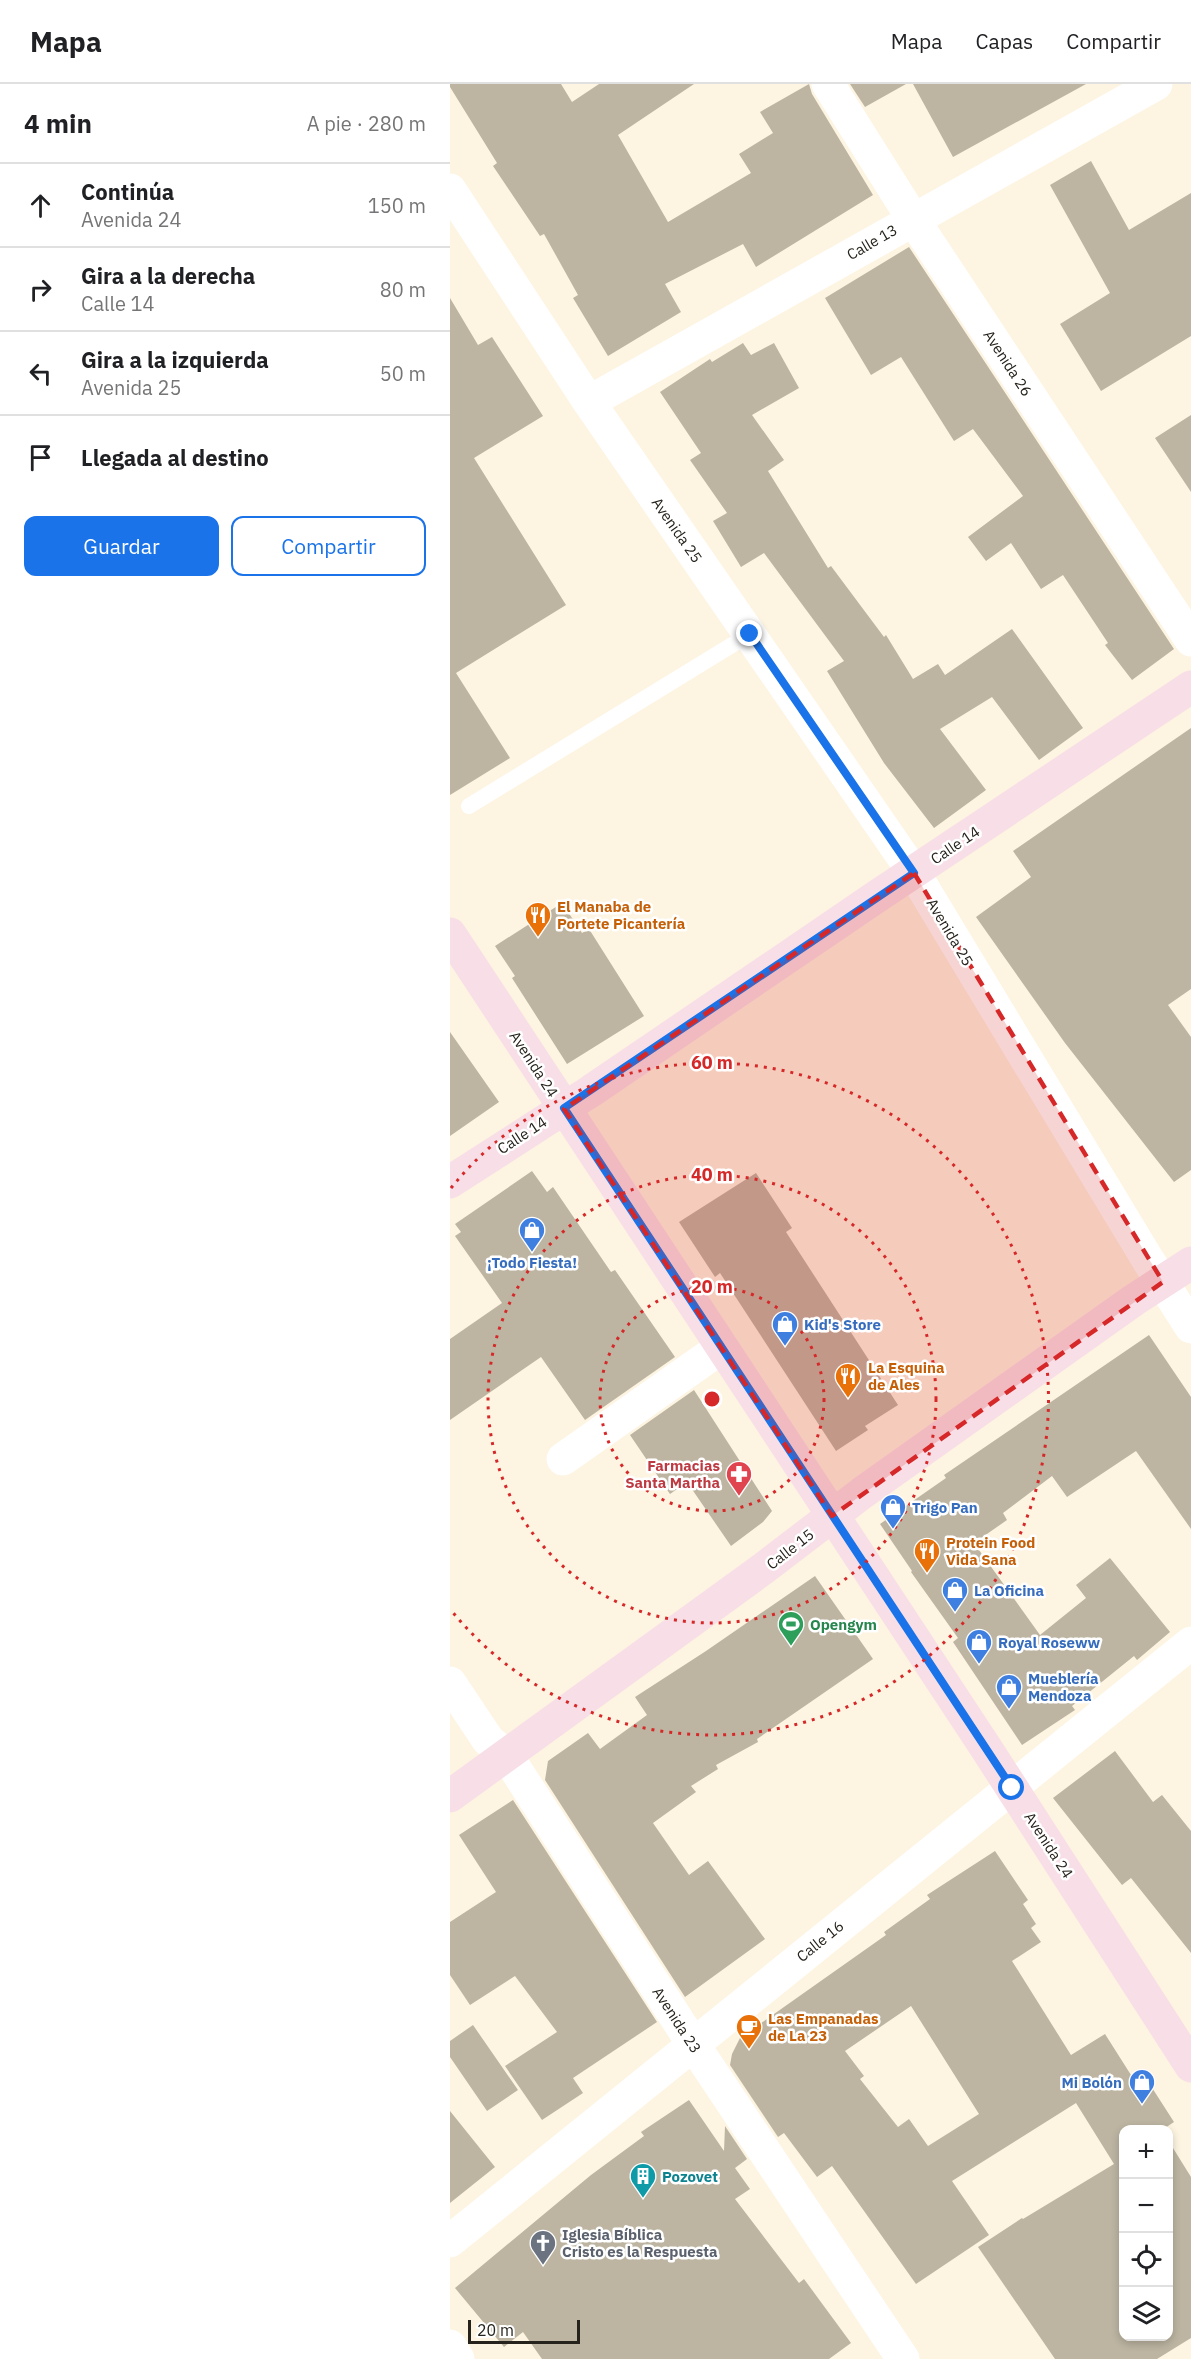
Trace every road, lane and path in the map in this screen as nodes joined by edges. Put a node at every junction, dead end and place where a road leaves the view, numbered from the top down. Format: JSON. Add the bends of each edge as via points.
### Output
{"nodes":[{"id":1,"x":828,"y":84,"type":"edge"},
{"id":2,"x":1156,"y":84,"type":"edge"},
{"id":3,"x":450,"y":190,"type":"edge"},
{"id":4,"x":913,"y":219,"type":"junction"},
{"id":5,"x":589,"y":402,"type":"junction"},
{"id":6,"x":750,"y":634,"type":"junction"},
{"id":7,"x":1191,"y":640,"type":"edge"},
{"id":8,"x":1191,"y":687,"type":"edge"},
{"id":9,"x":469,"y":806,"type":"dead end"},
{"id":10,"x":914,"y":873,"type":"junction"},
{"id":11,"x":450,"y":934,"type":"edge"},
{"id":12,"x":564,"y":1108,"type":"junction"},
{"id":13,"x":450,"y":1182,"type":"edge"},
{"id":14,"x":1191,"y":1263,"type":"edge"},
{"id":15,"x":1162,"y":1282,"type":"junction"},
{"id":16,"x":1191,"y":1327,"type":"edge"},
{"id":17,"x":722,"y":1347,"type":"junction"},
{"id":18,"x":563,"y":1460,"type":"dead end"},
{"id":19,"x":832,"y":1515,"type":"junction"},
{"id":20,"x":1191,"y":1643,"type":"edge"},
{"id":21,"x":450,"y":1683,"type":"edge"},
{"id":22,"x":507,"y":1756,"type":"junction"},
{"id":23,"x":1012,"y":1788,"type":"junction"},
{"id":24,"x":450,"y":1797,"type":"edge"},
{"id":25,"x":693,"y":2044,"type":"junction"},
{"id":26,"x":1191,"y":2066,"type":"edge"},
{"id":27,"x":450,"y":2241,"type":"edge"},
{"id":28,"x":450,"y":2346,"type":"edge"},
{"id":29,"x":458,"y":2359,"type":"edge"},
{"id":30,"x":903,"y":2359,"type":"edge"}],
"edges":[{"from":1,"to":4,"type":"street","name":"Avenida 26"},
{"from":2,"to":4,"type":"street","name":"Calle 13"},
{"from":3,"to":5,"type":"street","name":"Avenida 25"},
{"from":4,"to":5,"type":"street","name":"Calle 13"},
{"from":4,"to":7,"type":"street","name":"Avenida 26"},
{"from":5,"to":6,"type":"street","name":"Avenida 25"},
{"from":6,"to":9,"type":"lane"},
{"from":6,"to":10,"type":"street","name":"Avenida 25"},
{"from":8,"to":10,"type":"street","name":"Calle 14"},
{"from":10,"to":12,"type":"street","name":"Calle 14"},
{"from":10,"to":15,"type":"street","name":"Avenida 25"},
{"from":11,"to":12,"type":"street","name":"Avenida 24"},
{"from":12,"to":13,"type":"street","name":"Calle 14"},
{"from":12,"to":17,"type":"street","name":"Avenida 24"},
{"from":14,"to":15,"type":"street","name":"Calle 15"},
{"from":15,"to":16,"type":"street","name":"Avenida 25"},
{"from":15,"to":19,"type":"street","name":"Calle 15"},
{"from":17,"to":18,"type":"street"},
{"from":17,"to":19,"type":"street","name":"Avenida 24"},
{"from":19,"to":22,"type":"street","name":"Calle 15"},
{"from":19,"to":23,"type":"street","name":"Avenida 24"},
{"from":20,"to":23,"type":"street","name":"Calle 16"},
{"from":21,"to":22,"type":"street","name":"Avenida 23","via":[[488,1740]]},
{"from":22,"to":24,"type":"street","name":"Calle 15"},
{"from":22,"to":25,"type":"street","name":"Avenida 23"},
{"from":23,"to":25,"type":"street","name":"Calle 16"},
{"from":23,"to":26,"type":"street","name":"Avenida 24"},
{"from":25,"to":27,"type":"street","name":"Calle 16"},
{"from":25,"to":30,"type":"street","name":"Avenida 23"},
{"from":28,"to":29,"type":"street"}]}
